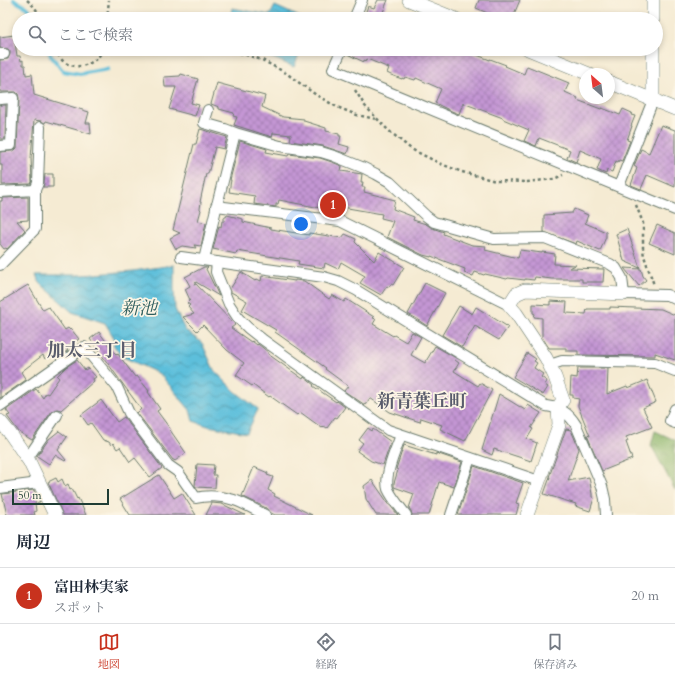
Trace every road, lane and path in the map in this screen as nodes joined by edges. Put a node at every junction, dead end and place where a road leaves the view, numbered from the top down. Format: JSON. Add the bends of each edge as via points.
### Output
{"nodes":[{"id":1,"x":27,"y":0,"type":"edge"},
{"id":2,"x":109,"y":0,"type":"edge"},
{"id":3,"x":362,"y":0,"type":"edge"},
{"id":4,"x":409,"y":0,"type":"edge"},
{"id":5,"x":653,"y":0,"type":"edge"},
{"id":6,"x":38,"y":12,"type":"edge"},
{"id":7,"x":108,"y":12,"type":"edge"},
{"id":8,"x":357,"y":12,"type":"edge"},
{"id":9,"x":439,"y":12,"type":"edge"},
{"id":10,"x":653,"y":12,"type":"edge"},
{"id":11,"x":59,"y":56,"type":"edge"},
{"id":12,"x":99,"y":56,"type":"edge"},
{"id":13,"x":250,"y":56,"type":"edge"},
{"id":14,"x":339,"y":56,"type":"edge"},
{"id":15,"x":545,"y":56,"type":"edge"},
{"id":16,"x":653,"y":56,"type":"edge"},
{"id":17,"x":579,"y":70,"type":"edge"},
{"id":18,"x":346,"y":74,"type":"junction"},
{"id":19,"x":615,"y":84,"type":"edge"},
{"id":20,"x":0,"y":99,"type":"edge"},
{"id":21,"x":653,"y":100,"type":"junction"},
{"id":22,"x":675,"y":109,"type":"edge"},
{"id":23,"x":208,"y":110,"type":"dead end"},
{"id":24,"x":377,"y":119,"type":"junction"},
{"id":25,"x":40,"y":127,"type":"dead end"},
{"id":26,"x":235,"y":133,"type":"junction"},
{"id":27,"x":0,"y":146,"type":"edge"},
{"id":28,"x":578,"y":169,"type":"junction"},
{"id":29,"x":619,"y":186,"type":"junction"},
{"id":30,"x":35,"y":190,"type":"junction"},
{"id":31,"x":0,"y":192,"type":"edge"},
{"id":32,"x":632,"y":202,"type":"dead end"},
{"id":33,"x":216,"y":206,"type":"junction"},
{"id":34,"x":675,"y":210,"type":"edge"},
{"id":35,"x":182,"y":257,"type":"dead end"},
{"id":36,"x":2,"y":258,"type":"edge"},
{"id":37,"x":204,"y":260,"type":"junction"},
{"id":38,"x":217,"y":262,"type":"junction"},
{"id":39,"x":624,"y":294,"type":"junction"},
{"id":40,"x":654,"y":295,"type":"junction"},
{"id":41,"x":675,"y":299,"type":"edge"},
{"id":42,"x":509,"y":305,"type":"junction"},
{"id":43,"x":550,"y":365,"type":"junction"},
{"id":44,"x":675,"y":371,"type":"edge"},
{"id":45,"x":0,"y":406,"type":"edge"},
{"id":46,"x":558,"y":408,"type":"junction"},
{"id":47,"x":675,"y":409,"type":"edge"},
{"id":48,"x":57,"y":415,"type":"dead end"},
{"id":49,"x":0,"y":420,"type":"edge"},
{"id":50,"x":675,"y":423,"type":"edge"},
{"id":51,"x":401,"y":435,"type":"junction"},
{"id":52,"x":470,"y":458,"type":"junction"},
{"id":53,"x":27,"y":459,"type":"junction"},
{"id":54,"x":539,"y":481,"type":"junction"},
{"id":55,"x":39,"y":483,"type":"junction"},
{"id":56,"x":0,"y":488,"type":"edge"},
{"id":57,"x":54,"y":515,"type":"edge"},
{"id":58,"x":265,"y":515,"type":"edge"},
{"id":59,"x":406,"y":515,"type":"edge"},
{"id":60,"x":451,"y":515,"type":"edge"},
{"id":61,"x":528,"y":515,"type":"edge"},
{"id":62,"x":606,"y":515,"type":"edge"}],
"edges":[{"from":1,"to":6,"type":"path"},
{"from":2,"to":7,"type":"path"},
{"from":3,"to":8,"type":"street"},
{"from":4,"to":9,"type":"street"},
{"from":5,"to":10,"type":"street"},
{"from":11,"to":12,"type":"path","via":[[69,65],[76,67],[90,63]]},
{"from":13,"to":24,"type":"path","via":[[286,73],[337,107]]},
{"from":14,"to":18,"type":"street","via":[[334,69]]},
{"from":15,"to":17,"type":"street"},
{"from":16,"to":21,"type":"street"},
{"from":18,"to":24,"type":"path","via":[[364,106]]},
{"from":18,"to":28,"type":"street"},
{"from":19,"to":21,"type":"street"},
{"from":20,"to":27,"type":"street","via":[[13,98],[11,145]]},
{"from":21,"to":22,"type":"street"},
{"from":21,"to":29,"type":"street"},
{"from":23,"to":26,"type":"street","via":[[204,123]]},
{"from":24,"to":28,"type":"path","via":[[411,149],[462,172],[496,181],[527,182],[554,179]]},
{"from":25,"to":30,"type":"street","via":[[38,183]]},
{"from":26,"to":33,"type":"street"},
{"from":26,"to":39,"type":"street","via":[[280,146],[321,152],[364,168],[390,182],[434,222],[494,238],[545,238],[610,264],[622,278]]},
{"from":28,"to":29,"type":"street"},
{"from":29,"to":34,"type":"street"},
{"from":30,"to":31,"type":"street"},
{"from":30,"to":36,"type":"street","via":[[35,229]]},
{"from":32,"to":40,"type":"path","via":[[643,223],[643,250],[654,285]]},
{"from":33,"to":37,"type":"street"},
{"from":33,"to":42,"type":"street","via":[[340,221]]},
{"from":35,"to":37,"type":"street"},
{"from":37,"to":38,"type":"street"},
{"from":38,"to":46,"type":"street","via":[[338,281],[546,406]]},
{"from":38,"to":51,"type":"street","via":[[216,272],[229,304],[248,328],[388,430]]},
{"from":39,"to":40,"type":"street"},
{"from":39,"to":42,"type":"street","via":[[526,290],[516,294]]},
{"from":40,"to":41,"type":"street","via":[[667,295]]},
{"from":42,"to":43,"type":"street"},
{"from":43,"to":44,"type":"street","via":[[562,361],[655,363]]},
{"from":43,"to":46,"type":"street","via":[[562,400]]},
{"from":45,"to":58,"type":"street","via":[[84,347],[117,387],[129,412],[168,465],[178,472],[196,498],[221,497],[234,500]]},
{"from":46,"to":54,"type":"street","via":[[559,425]]},
{"from":46,"to":62,"type":"street","via":[[576,425],[602,486]]},
{"from":47,"to":50,"type":"street","via":[[670,421]]},
{"from":48,"to":53,"type":"street"},
{"from":49,"to":53,"type":"street"},
{"from":51,"to":52,"type":"street"},
{"from":51,"to":59,"type":"street","via":[[387,483],[389,491]]},
{"from":52,"to":54,"type":"street"},
{"from":52,"to":60,"type":"street"},
{"from":53,"to":55,"type":"street"},
{"from":54,"to":61,"type":"street"},
{"from":55,"to":56,"type":"street"},
{"from":55,"to":57,"type":"street"}]}
